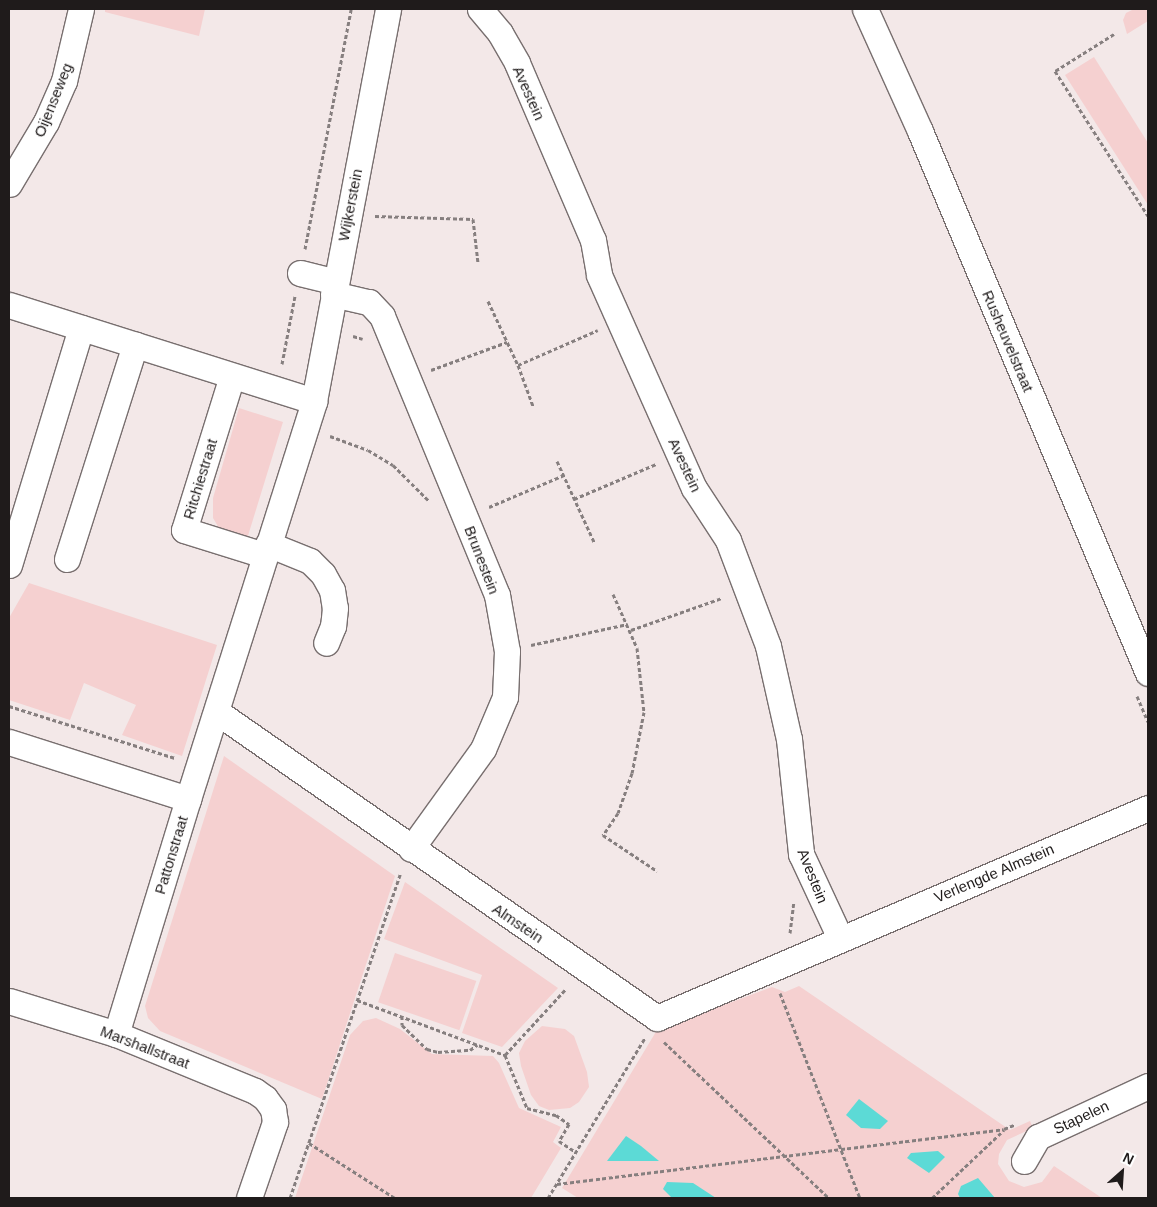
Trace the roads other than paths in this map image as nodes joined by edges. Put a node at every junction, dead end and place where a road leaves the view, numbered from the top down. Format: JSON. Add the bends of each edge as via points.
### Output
{"nodes":[{"id":1,"x":81,"y":9,"type":"edge"},
{"id":2,"x":388,"y":9,"type":"edge"},
{"id":3,"x":480,"y":9,"type":"edge"},
{"id":4,"x":865,"y":9,"type":"edge"},
{"id":5,"x":9,"y":184,"type":"edge"},
{"id":6,"x":300,"y":273,"type":"road end"},
{"id":7,"x":334,"y":288,"type":"junction"},
{"id":8,"x":9,"y":305,"type":"edge"},
{"id":9,"x":82,"y":328,"type":"junction"},
{"id":10,"x":135,"y":345,"type":"junction"},
{"id":11,"x":232,"y":376,"type":"junction"},
{"id":12,"x":314,"y":401,"type":"junction"},
{"id":13,"x":266,"y":550,"type":"junction"},
{"id":14,"x":67,"y":559,"type":"dead end"},
{"id":15,"x":9,"y":565,"type":"edge"},
{"id":16,"x":326,"y":643,"type":"dead end"},
{"id":17,"x":1148,"y":673,"type":"edge"},
{"id":18,"x":217,"y":712,"type":"junction"},
{"id":19,"x":9,"y":742,"type":"edge"},
{"id":20,"x":188,"y":799,"type":"junction"},
{"id":21,"x":1148,"y":808,"type":"edge"},
{"id":22,"x":412,"y":849,"type":"junction"},
{"id":23,"x":840,"y":938,"type":"junction"},
{"id":24,"x":9,"y":1001,"type":"edge"},
{"id":25,"x":116,"y":1034,"type":"junction"},
{"id":26,"x":1148,"y":1086,"type":"edge"},
{"id":27,"x":1024,"y":1161,"type":"dead end"},
{"id":28,"x":249,"y":1198,"type":"edge"}],
"edges":[{"from":1,"to":5,"type":"street","name":"Oijenseweg","via":[[64,82],[46,122]]},
{"from":2,"to":7,"type":"street","name":"Wijkerstein"},
{"from":3,"to":23,"type":"street","name":"Avestein","via":[[500,33],[516,63],[594,240],[599,275],[694,488],[728,540],[768,646],[789,739],[801,854]]},
{"from":4,"to":17,"type":"street","name":"Rusheuvelstraat","via":[[920,131]]},
{"from":6,"to":7,"type":"street","name":"Brunestein"},
{"from":7,"to":12,"type":"street","name":"Wijkerstein"},
{"from":7,"to":22,"type":"street","name":"Brunestein","via":[[369,302],[382,316],[497,595],[506,651],[505,697],[483,749]]},
{"from":8,"to":9,"type":"street"},
{"from":9,"to":10,"type":"street"},
{"from":9,"to":15,"type":"street"},
{"from":10,"to":11,"type":"street"},
{"from":10,"to":14,"type":"street"},
{"from":11,"to":12,"type":"street"},
{"from":11,"to":13,"type":"street","name":"Ritchiestraat","via":[[184,530]]},
{"from":12,"to":13,"type":"street"},
{"from":13,"to":16,"type":"street","via":[[310,560],[323,574],[332,590],[335,608],[333,626]]},
{"from":13,"to":18,"type":"street"},
{"from":18,"to":20,"type":"street"},
{"from":18,"to":22,"type":"street","name":"Almstein"},
{"from":19,"to":20,"type":"street","name":"Pattonstraat"},
{"from":20,"to":25,"type":"street","name":"Pattonstraat"},
{"from":21,"to":23,"type":"street","name":"Verlengde Almstein"},
{"from":22,"to":23,"type":"street","name":"Almstein","via":[[659,1029],[778,966]]},
{"from":24,"to":25,"type":"street","name":"Marshallstraat"},
{"from":25,"to":28,"type":"street","name":"Marshallstraat","via":[[254,1091],[273,1109],[272,1134]]},
{"from":26,"to":27,"type":"street","name":"Stapelen","via":[[1038,1137]]}]}
